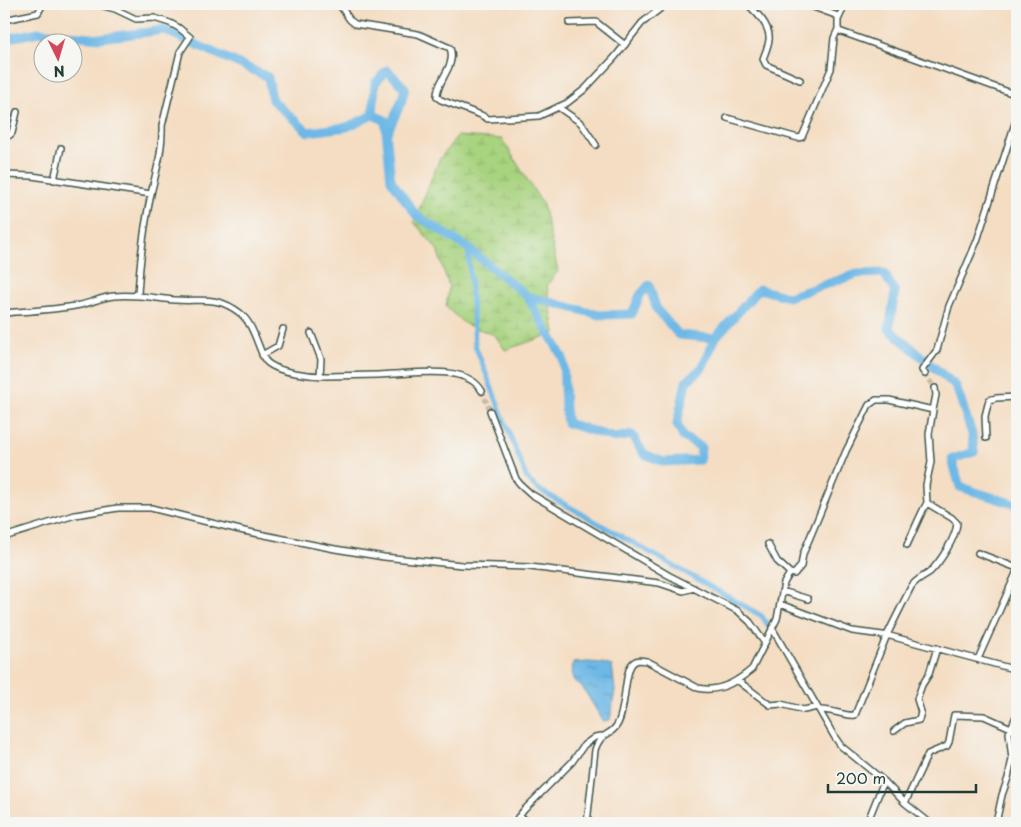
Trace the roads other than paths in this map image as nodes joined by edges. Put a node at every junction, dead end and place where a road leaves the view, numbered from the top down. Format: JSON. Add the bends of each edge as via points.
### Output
{"nodes":[{"id":1,"x":43,"y":4,"type":"edge"},
{"id":2,"x":96,"y":4,"type":"edge"},
{"id":3,"x":340,"y":4,"type":"edge"},
{"id":4,"x":666,"y":4,"type":"edge"},
{"id":5,"x":747,"y":4,"type":"edge"},
{"id":6,"x":805,"y":4,"type":"edge"},
{"id":7,"x":845,"y":4,"type":"edge"},
{"id":8,"x":839,"y":18,"type":"junction"},
{"id":9,"x":4,"y":20,"type":"edge"},
{"id":10,"x":569,"y":23,"type":"dead end"},
{"id":11,"x":838,"y":29,"type":"junction"},
{"id":12,"x":625,"y":45,"type":"junction"},
{"id":13,"x":800,"y":80,"type":"dead end"},
{"id":14,"x":1017,"y":95,"type":"edge"},
{"id":15,"x":558,"y":107,"type":"junction"},
{"id":16,"x":17,"y":112,"type":"dead end"},
{"id":17,"x":1017,"y":117,"type":"edge"},
{"id":18,"x":727,"y":118,"type":"dead end"},
{"id":19,"x":4,"y":138,"type":"edge"},
{"id":20,"x":596,"y":145,"type":"dead end"},
{"id":21,"x":61,"y":148,"type":"dead end"},
{"id":22,"x":4,"y":175,"type":"edge"},
{"id":23,"x":54,"y":180,"type":"junction"},
{"id":24,"x":151,"y":194,"type":"junction"},
{"id":25,"x":134,"y":295,"type":"junction"},
{"id":26,"x":4,"y":313,"type":"edge"},
{"id":27,"x":283,"y":329,"type":"dead end"},
{"id":28,"x":311,"y":332,"type":"dead end"},
{"id":29,"x":262,"y":355,"type":"junction"},
{"id":30,"x":925,"y":374,"type":"dead end"},
{"id":31,"x":320,"y":376,"type":"junction"},
{"id":32,"x":935,"y":388,"type":"tunnel mouth"},
{"id":33,"x":482,"y":391,"type":"tunnel mouth"},
{"id":34,"x":1017,"y":397,"type":"edge"},
{"id":35,"x":933,"y":410,"type":"junction"},
{"id":36,"x":490,"y":411,"type":"tunnel mouth"},
{"id":37,"x":986,"y":438,"type":"dead end"},
{"id":38,"x":928,"y":503,"type":"junction"},
{"id":39,"x":4,"y":537,"type":"edge"},
{"id":40,"x":768,"y":544,"type":"dead end"},
{"id":41,"x":907,"y":545,"type":"dead end"},
{"id":42,"x":978,"y":553,"type":"dead end"},
{"id":43,"x":1017,"y":569,"type":"edge"},
{"id":44,"x":790,"y":573,"type":"junction"},
{"id":45,"x":694,"y":588,"type":"junction"},
{"id":46,"x":782,"y":592,"type":"junction"},
{"id":47,"x":808,"y":599,"type":"dead end"},
{"id":48,"x":780,"y":604,"type":"junction"},
{"id":49,"x":770,"y":630,"type":"junction"},
{"id":50,"x":887,"y":636,"type":"junction"},
{"id":51,"x":765,"y":641,"type":"junction"},
{"id":52,"x":937,"y":648,"type":"junction"},
{"id":53,"x":978,"y":660,"type":"junction"},
{"id":54,"x":1017,"y":670,"type":"edge"},
{"id":55,"x":737,"y":680,"type":"junction"},
{"id":56,"x":815,"y":708,"type":"junction"},
{"id":57,"x":1017,"y":714,"type":"edge"},
{"id":58,"x":1011,"y":728,"type":"junction"},
{"id":59,"x":894,"y":731,"type":"dead end"},
{"id":60,"x":602,"y":736,"type":"junction"},
{"id":61,"x":882,"y":784,"type":"junction"},
{"id":62,"x":905,"y":803,"type":"junction"},
{"id":63,"x":518,"y":817,"type":"junction"},
{"id":64,"x":514,"y":823,"type":"edge"},
{"id":65,"x":532,"y":823,"type":"edge"},
{"id":66,"x":587,"y":823,"type":"edge"},
{"id":67,"x":867,"y":823,"type":"edge"},
{"id":68,"x":930,"y":823,"type":"edge"},
{"id":69,"x":996,"y":823,"type":"edge"}],
"edges":[{"from":1,"to":9,"type":"street","via":[[38,13]]},
{"from":2,"to":24,"type":"street","via":[[136,19],[154,18],[170,23],[189,35],[174,75]]},
{"from":3,"to":15,"type":"street","via":[[355,24],[418,34],[450,48],[452,54],[447,72],[436,93],[441,100],[488,120],[539,116]]},
{"from":4,"to":12,"type":"street","via":[[642,23]]},
{"from":5,"to":13,"type":"street","via":[[758,14],[769,34],[764,62]]},
{"from":6,"to":8,"type":"street"},
{"from":7,"to":8,"type":"street"},
{"from":8,"to":11,"type":"street"},
{"from":10,"to":12,"type":"street","via":[[596,22]]},
{"from":11,"to":14,"type":"street"},
{"from":11,"to":18,"type":"street","via":[[831,70],[802,137]]},
{"from":12,"to":15,"type":"street","via":[[585,89]]},
{"from":15,"to":20,"type":"street","via":[[581,123]]},
{"from":16,"to":19,"type":"street","via":[[12,133]]},
{"from":17,"to":30,"type":"street","via":[[977,241],[933,356],[922,370]]},
{"from":21,"to":23,"type":"street"},
{"from":22,"to":23,"type":"street"},
{"from":23,"to":24,"type":"street"},
{"from":24,"to":25,"type":"street","via":[[138,293]]},
{"from":25,"to":26,"type":"street","via":[[111,296],[81,305]]},
{"from":25,"to":29,"type":"street","via":[[221,302],[247,320]]},
{"from":27,"to":29,"type":"street","via":[[278,346]]},
{"from":28,"to":31,"type":"street","via":[[321,359]]},
{"from":29,"to":31,"type":"street","via":[[276,368]]},
{"from":31,"to":33,"type":"street","via":[[440,372],[471,380]]},
{"from":32,"to":35,"type":"street"},
{"from":34,"to":37,"type":"street","via":[[989,400],[985,416]]},
{"from":35,"to":38,"type":"street","via":[[929,434],[931,462],[926,480]]},
{"from":35,"to":44,"type":"street","via":[[889,400],[876,400],[869,405],[846,451],[803,554],[801,566],[794,574]]},
{"from":36,"to":45,"type":"street","via":[[516,479],[531,494]]},
{"from":38,"to":41,"type":"street","via":[[924,505]]},
{"from":38,"to":50,"type":"street","via":[[955,520],[956,529],[933,568],[914,583]]},
{"from":39,"to":45,"type":"street","via":[[75,515],[118,508],[151,508],[244,531],[384,557],[462,566],[530,567],[652,582],[683,591]]},
{"from":40,"to":44,"type":"street","via":[[777,561]]},
{"from":42,"to":43,"type":"street"},
{"from":43,"to":53,"type":"street"},
{"from":44,"to":46,"type":"street"},
{"from":45,"to":51,"type":"street","via":[[744,616]]},
{"from":46,"to":47,"type":"street"},
{"from":46,"to":48,"type":"street"},
{"from":48,"to":49,"type":"street","via":[[777,619]]},
{"from":48,"to":50,"type":"street","via":[[852,631]]},
{"from":49,"to":51,"type":"street"},
{"from":49,"to":56,"type":"street"},
{"from":50,"to":52,"type":"street"},
{"from":50,"to":56,"type":"street","via":[[855,715]]},
{"from":51,"to":55,"type":"street","via":[[752,669]]},
{"from":52,"to":53,"type":"street"},
{"from":52,"to":59,"type":"street","via":[[917,698],[919,720],[905,723]]},
{"from":53,"to":54,"type":"street"},
{"from":55,"to":56,"type":"street","via":[[770,705]]},
{"from":55,"to":60,"type":"street","via":[[719,689],[706,690],[647,661],[637,660],[631,666],[617,725]]},
{"from":56,"to":61,"type":"street","via":[[841,746]]},
{"from":57,"to":58,"type":"street"},
{"from":58,"to":62,"type":"street","via":[[984,716],[954,715],[949,742],[944,749],[928,754]]},
{"from":58,"to":69,"type":"street","via":[[1008,737],[1012,759]]},
{"from":60,"to":63,"type":"street","via":[[584,745],[572,762]]},
{"from":60,"to":66,"type":"street","via":[[594,750]]},
{"from":61,"to":62,"type":"street"},
{"from":61,"to":67,"type":"street"},
{"from":62,"to":68,"type":"street"},
{"from":63,"to":64,"type":"street"},
{"from":63,"to":65,"type":"street"}]}
